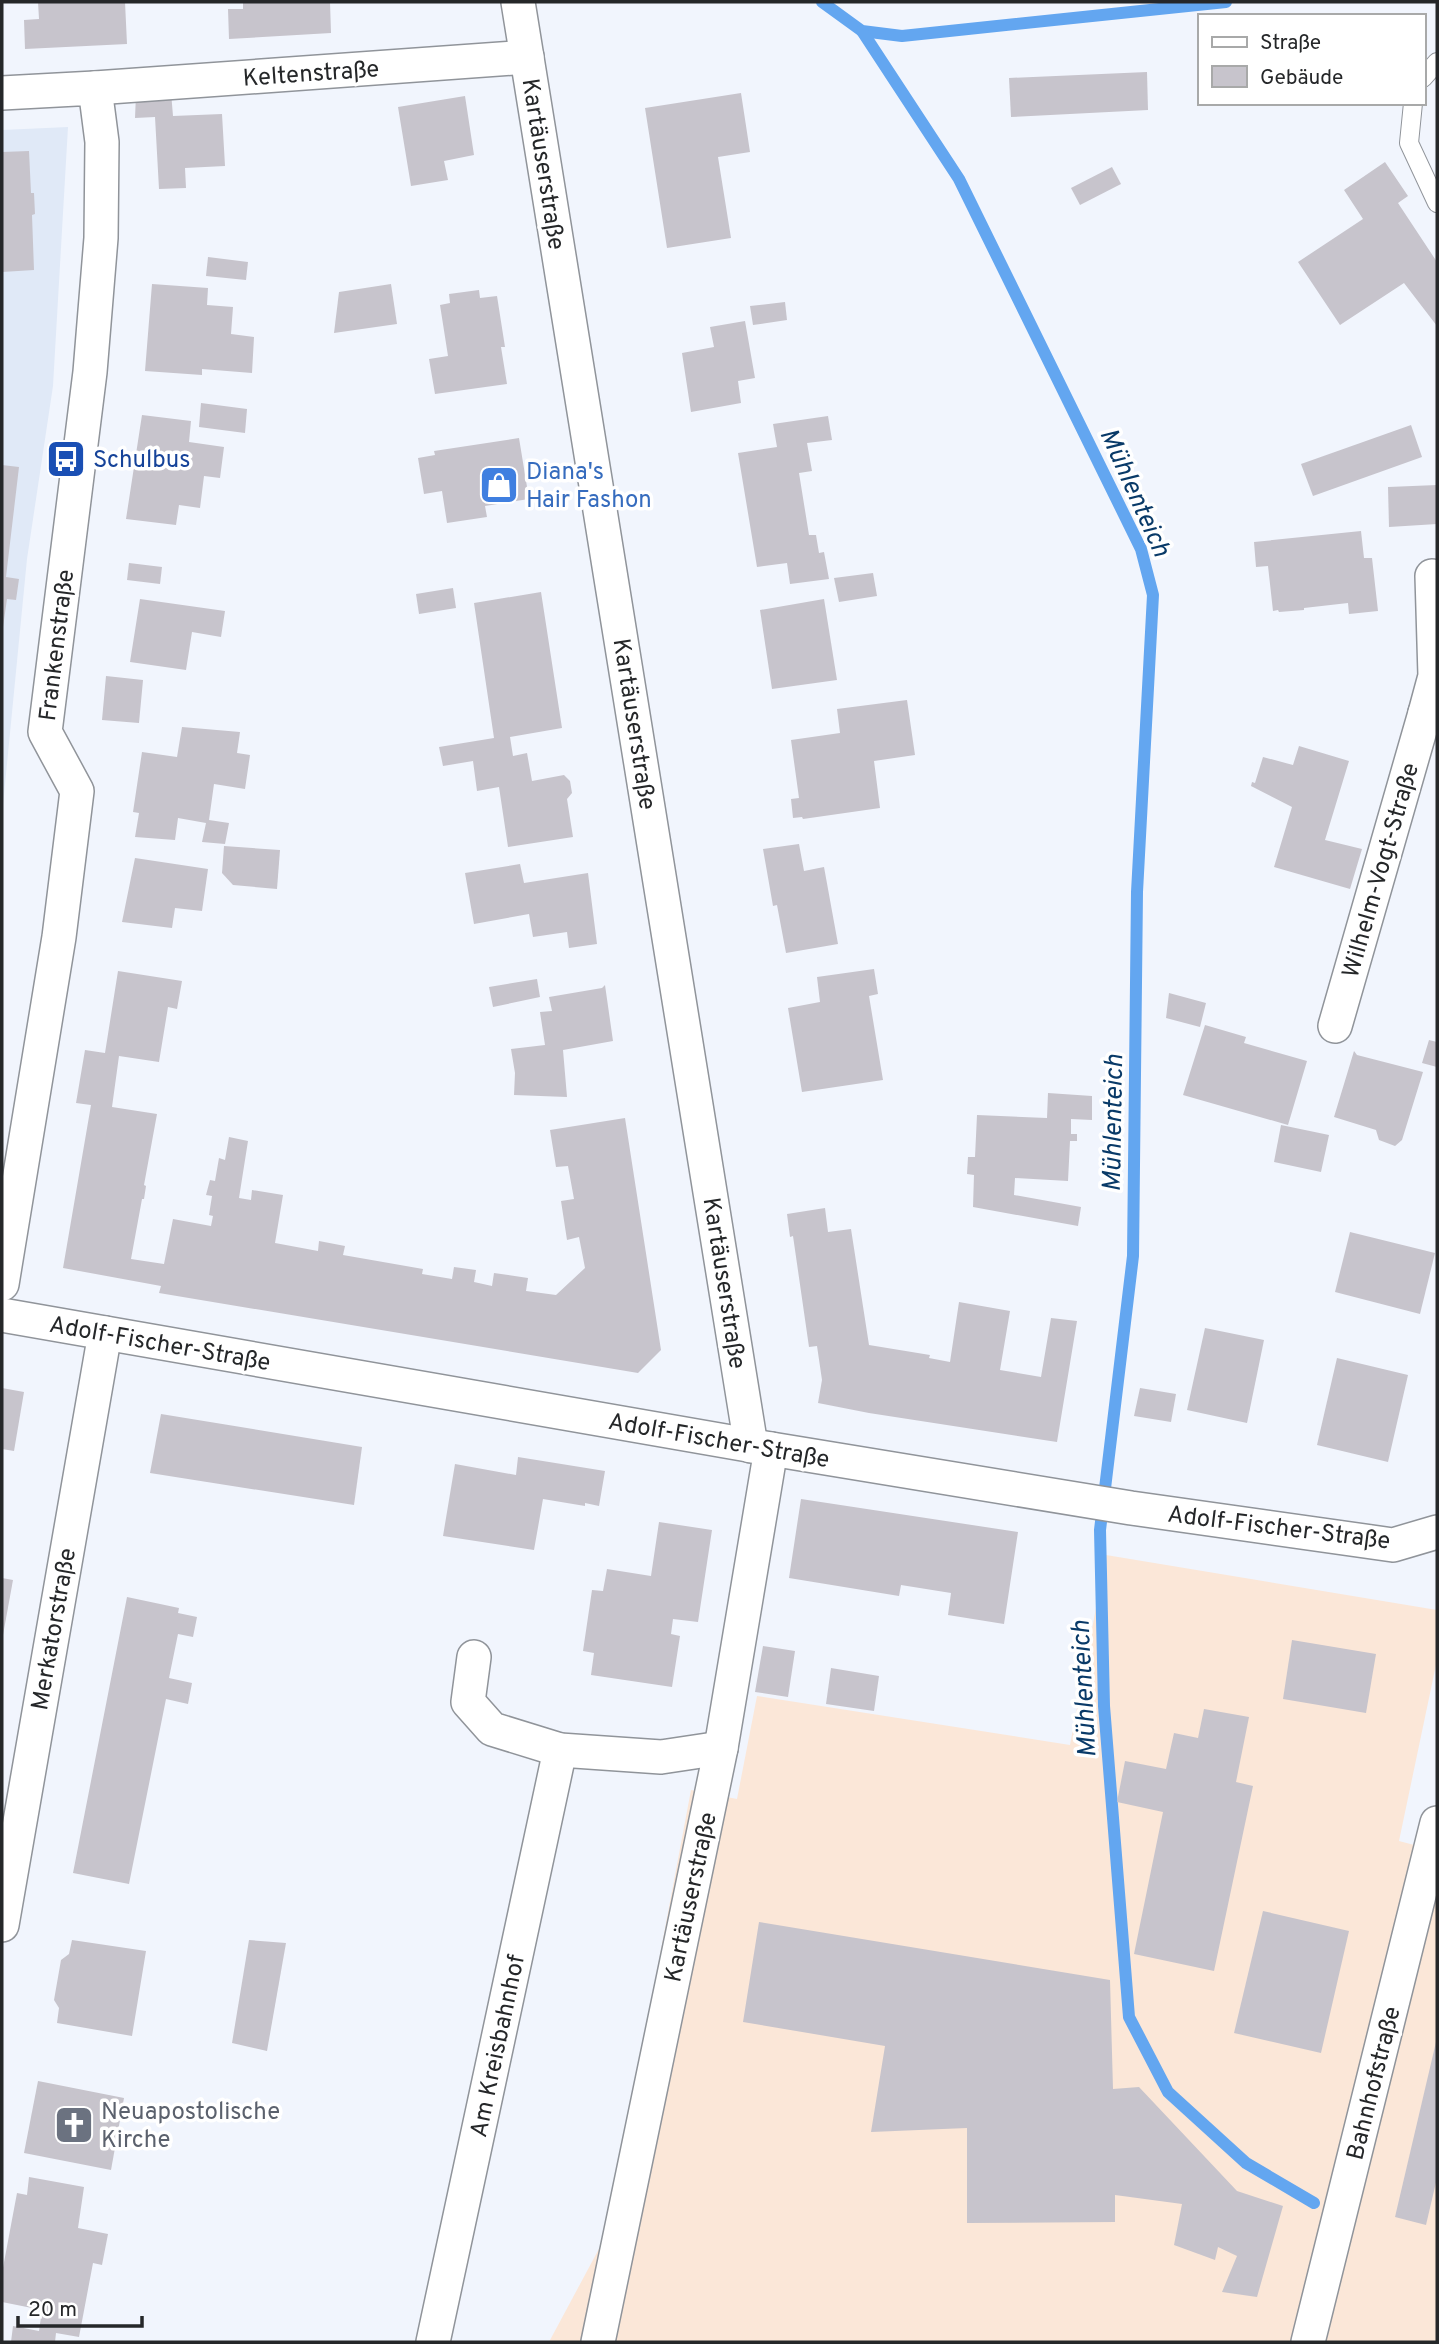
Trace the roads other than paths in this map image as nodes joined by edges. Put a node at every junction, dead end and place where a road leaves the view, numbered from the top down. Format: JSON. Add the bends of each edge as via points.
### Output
{"nodes":[{"id":1,"x":518,"y":2,"type":"edge"},
{"id":2,"x":527,"y":57,"type":"junction"},
{"id":3,"x":1437,"y":62,"type":"edge"},
{"id":4,"x":1425,"y":76,"type":"edge"},
{"id":5,"x":95,"y":88,"type":"junction"},
{"id":6,"x":2,"y":93,"type":"edge"},
{"id":7,"x":1413,"y":105,"type":"edge"},
{"id":8,"x":1437,"y":203,"type":"edge"},
{"id":9,"x":1432,"y":576,"type":"dead end"},
{"id":10,"x":1431,"y":715,"type":"edge"},
{"id":11,"x":1335,"y":1026,"type":"dead end"},
{"id":12,"x":2,"y":1284,"type":"edge"},
{"id":13,"x":2,"y":1315,"type":"edge"},
{"id":14,"x":105,"y":1333,"type":"junction"},
{"id":15,"x":761,"y":1447,"type":"junction"},
{"id":16,"x":1437,"y":1532,"type":"edge"},
{"id":17,"x":474,"y":1657,"type":"dead end"},
{"id":18,"x":721,"y":1748,"type":"junction"},
{"id":19,"x":560,"y":1750,"type":"junction"},
{"id":20,"x":1437,"y":1823,"type":"edge"},
{"id":21,"x":2,"y":1926,"type":"edge"},
{"id":22,"x":433,"y":2342,"type":"edge"},
{"id":23,"x":598,"y":2342,"type":"edge"},
{"id":24,"x":1308,"y":2342,"type":"edge"}],
"edges":[{"from":1,"to":2,"type":"street","name":"Kartäuserstraße"},
{"from":2,"to":5,"type":"street","name":"Keltenstraße"},
{"from":2,"to":15,"type":"street","name":"Kartäuserstraße"},
{"from":3,"to":4,"type":"lane"},
{"from":5,"to":6,"type":"street"},
{"from":5,"to":12,"type":"street","name":"Frankenstraße","via":[[102,142],[101,238],[90,372],[45,732],[77,791],[59,937]]},
{"from":7,"to":8,"type":"lane","via":[[1409,143]]},
{"from":9,"to":10,"type":"street","name":"Wilhelm-Vogt-Straße","via":[[1435,676]]},
{"from":10,"to":11,"type":"street","name":"Wilhelm-Vogt-Straße"},
{"from":13,"to":14,"type":"street","name":"Adolf-Fischer-Straße"},
{"from":14,"to":15,"type":"street","name":"Adolf-Fischer-Straße"},
{"from":14,"to":21,"type":"street","name":"Merkatorstraße"},
{"from":15,"to":16,"type":"street","name":"Adolf-Fischer-Straße","via":[[1070,1499],[1393,1545]]},
{"from":15,"to":18,"type":"street","name":"Kartäuserstraße"},
{"from":17,"to":19,"type":"street","via":[[468,1702],[492,1729]]},
{"from":18,"to":19,"type":"street","via":[[661,1757]]},
{"from":18,"to":23,"type":"street","name":"Kartäuserstraße"},
{"from":19,"to":22,"type":"street","name":"Am Kreisbahnhof"},
{"from":20,"to":24,"type":"street","name":"Bahnhofstraße"}]}
